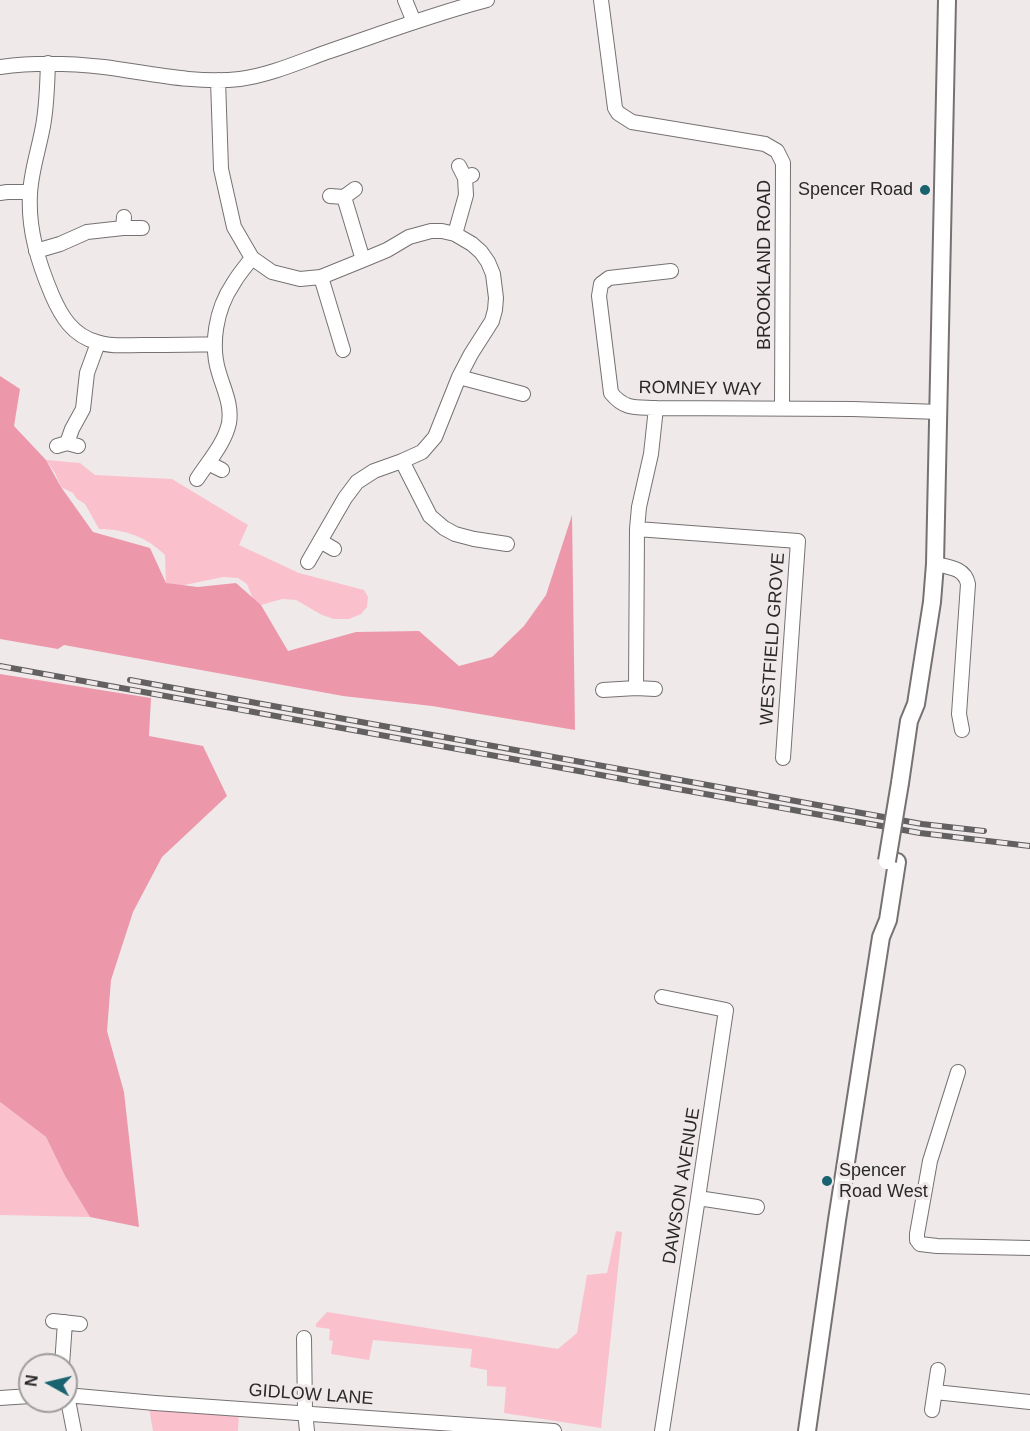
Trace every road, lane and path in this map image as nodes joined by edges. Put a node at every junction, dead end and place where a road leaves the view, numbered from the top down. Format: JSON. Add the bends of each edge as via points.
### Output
{"nodes":[{"id":1,"x":405,"y":0,"type":"edge"},
{"id":2,"x":487,"y":0,"type":"edge"},
{"id":3,"x":601,"y":0,"type":"edge"},
{"id":4,"x":947,"y":0,"type":"edge"},
{"id":5,"x":414,"y":22,"type":"junction"},
{"id":6,"x":48,"y":63,"type":"junction"},
{"id":7,"x":0,"y":67,"type":"edge"},
{"id":8,"x":218,"y":80,"type":"junction"},
{"id":9,"x":466,"y":173,"type":"dead end"},
{"id":10,"x":30,"y":192,"type":"junction"},
{"id":11,"x":0,"y":193,"type":"edge"},
{"id":12,"x":343,"y":194,"type":"dead end"},
{"id":13,"x":142,"y":228,"type":"dead end"},
{"id":14,"x":455,"y":234,"type":"junction"},
{"id":15,"x":36,"y":251,"type":"junction"},
{"id":16,"x":252,"y":258,"type":"junction"},
{"id":17,"x":363,"y":260,"type":"junction"},
{"id":18,"x":671,"y":270,"type":"dead end"},
{"id":19,"x":321,"y":277,"type":"junction"},
{"id":20,"x":98,"y":343,"type":"junction"},
{"id":21,"x":215,"y":345,"type":"junction"},
{"id":22,"x":343,"y":350,"type":"dead end"},
{"id":23,"x":459,"y":377,"type":"junction"},
{"id":24,"x":523,"y":394,"type":"dead end"},
{"id":25,"x":656,"y":408,"type":"junction"},
{"id":26,"x":782,"y":408,"type":"junction"},
{"id":27,"x":939,"y":412,"type":"junction"},
{"id":28,"x":67,"y":445,"type":"dead end"},
{"id":29,"x":402,"y":461,"type":"junction"},
{"id":30,"x":207,"y":463,"type":"junction"},
{"id":31,"x":222,"y":470,"type":"dead end"},
{"id":32,"x":197,"y":479,"type":"dead end"},
{"id":33,"x":637,"y":529,"type":"junction"},
{"id":34,"x":320,"y":542,"type":"junction"},
{"id":35,"x":507,"y":544,"type":"dead end"},
{"id":36,"x":334,"y":549,"type":"dead end"},
{"id":37,"x":308,"y":562,"type":"dead end"},
{"id":38,"x":935,"y":564,"type":"junction"},
{"id":39,"x":636,"y":688,"type":"junction"},
{"id":40,"x":655,"y":689,"type":"dead end"},
{"id":41,"x":603,"y":690,"type":"dead end"},
{"id":42,"x":962,"y":730,"type":"dead end"},
{"id":43,"x":783,"y":758,"type":"dead end"},
{"id":44,"x":662,"y":997,"type":"dead end"},
{"id":45,"x":958,"y":1072,"type":"dead end"},
{"id":46,"x":698,"y":1198,"type":"junction"},
{"id":47,"x":757,"y":1207,"type":"dead end"},
{"id":48,"x":1030,"y":1248,"type":"edge"},
{"id":49,"x":80,"y":1324,"type":"dead end"},
{"id":50,"x":304,"y":1338,"type":"dead end"},
{"id":51,"x":61,"y":1353,"type":"edge"},
{"id":52,"x":938,"y":1370,"type":"dead end"},
{"id":53,"x":935,"y":1392,"type":"junction"},
{"id":54,"x":78,"y":1396,"type":"edge"},
{"id":55,"x":18,"y":1397,"type":"edge"},
{"id":56,"x":0,"y":1398,"type":"edge"},
{"id":57,"x":1030,"y":1402,"type":"edge"},
{"id":58,"x":932,"y":1410,"type":"dead end"},
{"id":59,"x":305,"y":1412,"type":"junction"},
{"id":60,"x":70,"y":1413,"type":"edge"},
{"id":61,"x":524,"y":1430,"type":"edge"},
{"id":62,"x":74,"y":1431,"type":"edge"},
{"id":63,"x":307,"y":1431,"type":"edge"},
{"id":64,"x":554,"y":1431,"type":"edge"},
{"id":65,"x":662,"y":1431,"type":"edge"},
{"id":66,"x":807,"y":1431,"type":"edge"}],
"edges":[{"from":1,"to":5,"type":"street"},
{"from":2,"to":5,"type":"street"},
{"from":3,"to":26,"type":"street","name":"BROOKLAND ROAD","via":[[618,113],[632,122],[765,144],[777,151],[783,163]]},
{"from":4,"to":27,"type":"street"},
{"from":5,"to":8,"type":"street","via":[[274,71]]},
{"from":6,"to":7,"type":"street"},
{"from":6,"to":8,"type":"street"},
{"from":6,"to":10,"type":"street","via":[[45,112]]},
{"from":8,"to":16,"type":"street","via":[[221,169],[234,227]]},
{"from":9,"to":14,"type":"street","via":[[466,195]]},
{"from":10,"to":11,"type":"street"},
{"from":10,"to":15,"type":"street"},
{"from":12,"to":17,"type":"street"},
{"from":13,"to":15,"type":"street","via":[[124,222]]},
{"from":14,"to":17,"type":"street","via":[[420,233]]},
{"from":14,"to":23,"type":"street","via":[[472,244],[489,262],[496,298],[492,321]]},
{"from":15,"to":20,"type":"street","via":[[64,318],[78,333]]},
{"from":16,"to":19,"type":"street","via":[[272,272],[300,279]]},
{"from":16,"to":21,"type":"street","via":[[226,297]]},
{"from":17,"to":19,"type":"street"},
{"from":18,"to":25,"type":"street","name":"ROMNEY WAY","via":[[609,278],[601,284],[599,296],[611,393],[619,403],[630,407]]},
{"from":19,"to":22,"type":"street"},
{"from":20,"to":21,"type":"street"},
{"from":20,"to":28,"type":"street","via":[[87,373],[83,409]]},
{"from":21,"to":30,"type":"street","via":[[229,400],[230,421]]},
{"from":23,"to":24,"type":"street"},
{"from":23,"to":29,"type":"street","via":[[435,437],[422,452]]},
{"from":25,"to":26,"type":"street","name":"ROMNEY WAY"},
{"from":25,"to":33,"type":"street"},
{"from":26,"to":27,"type":"street","name":"ROMNEY WAY"},
{"from":27,"to":38,"type":"street"},
{"from":29,"to":34,"type":"street","via":[[357,482]]},
{"from":29,"to":35,"type":"street","via":[[430,516],[444,528],[488,547]]},
{"from":30,"to":31,"type":"street"},
{"from":30,"to":32,"type":"street"},
{"from":33,"to":39,"type":"street"},
{"from":33,"to":43,"type":"street","name":"WESTFIELD GROVE","via":[[798,541]]},
{"from":34,"to":36,"type":"street"},
{"from":34,"to":37,"type":"street"},
{"from":38,"to":42,"type":"street","via":[[959,570],[969,584],[959,714]]},
{"from":38,"to":66,"type":"street","via":[[916,704],[918,723],[904,784],[888,920],[881,937]]},
{"from":39,"to":40,"type":"street"},
{"from":39,"to":41,"type":"street"},
{"from":44,"to":46,"type":"street","name":"DAWSON AVENUE","via":[[726,1010]]},
{"from":45,"to":48,"type":"street","via":[[930,1161],[917,1240],[937,1246]]},
{"from":46,"to":47,"type":"street"},
{"from":46,"to":65,"type":"street","name":"DAWSON AVENUE"},
{"from":49,"to":51,"type":"street","via":[[59,1322]]},
{"from":50,"to":59,"type":"street"},
{"from":52,"to":53,"type":"street"},
{"from":53,"to":57,"type":"street"},
{"from":53,"to":58,"type":"street"},
{"from":54,"to":59,"type":"street","name":"GIDLOW LANE"},
{"from":55,"to":56,"type":"street"},
{"from":59,"to":61,"type":"street","name":"GIDLOW LANE"},
{"from":59,"to":63,"type":"street"},
{"from":60,"to":62,"type":"street"},
{"from":61,"to":64,"type":"street","name":"GIDLOW LANE"}]}
